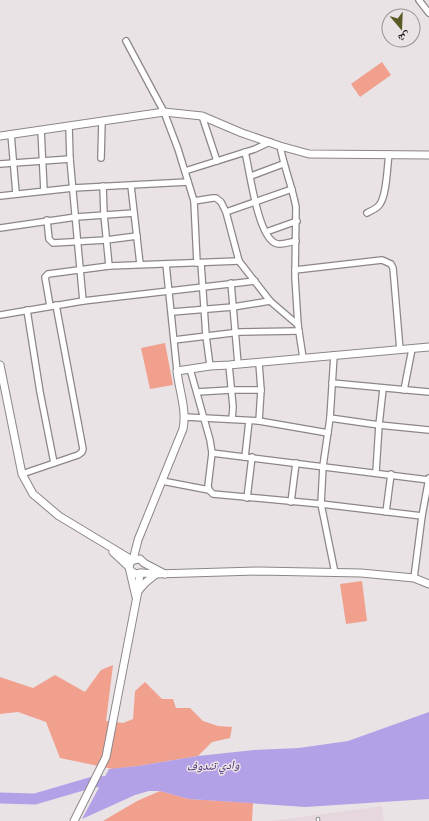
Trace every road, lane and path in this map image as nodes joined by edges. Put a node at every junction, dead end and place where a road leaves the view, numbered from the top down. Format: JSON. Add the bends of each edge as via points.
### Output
{"nodes":[{"id":1,"x":419,"y":0,"type":"edge"},
{"id":2,"x":429,"y":13,"type":"edge"},
{"id":3,"x":126,"y":41,"type":"dead end"},
{"id":4,"x":164,"y":112,"type":"junction"},
{"id":5,"x":202,"y":116,"type":"junction"},
{"id":6,"x":102,"y":121,"type":"junction"},
{"id":7,"x":69,"y":126,"type":"junction"},
{"id":8,"x":41,"y":130,"type":"junction"},
{"id":9,"x":11,"y":134,"type":"junction"},
{"id":10,"x":0,"y":136,"type":"edge"},
{"id":11,"x":270,"y":142,"type":"junction"},
{"id":12,"x":280,"y":146,"type":"junction"},
{"id":13,"x":245,"y":152,"type":"junction"},
{"id":14,"x":389,"y":154,"type":"junction"},
{"id":15,"x":429,"y":155,"type":"edge"},
{"id":16,"x":101,"y":158,"type":"dead end"},
{"id":17,"x":70,"y":159,"type":"junction"},
{"id":18,"x":43,"y":160,"type":"junction"},
{"id":19,"x":217,"y":161,"type":"junction"},
{"id":20,"x":14,"y":163,"type":"junction"},
{"id":21,"x":0,"y":164,"type":"edge"},
{"id":22,"x":283,"y":164,"type":"junction"},
{"id":23,"x":185,"y":171,"type":"junction"},
{"id":24,"x":251,"y":176,"type":"junction"},
{"id":25,"x":188,"y":182,"type":"junction"},
{"id":26,"x":103,"y":186,"type":"junction"},
{"id":27,"x":131,"y":186,"type":"junction"},
{"id":28,"x":73,"y":188,"type":"junction"},
{"id":29,"x":292,"y":189,"type":"junction"},
{"id":30,"x":44,"y":191,"type":"junction"},
{"id":31,"x":16,"y":193,"type":"junction"},
{"id":32,"x":0,"y":196,"type":"edge"},
{"id":33,"x":194,"y":201,"type":"junction"},
{"id":34,"x":255,"y":202,"type":"junction"},
{"id":35,"x":226,"y":212,"type":"junction"},
{"id":36,"x":134,"y":213,"type":"junction"},
{"id":37,"x":367,"y":213,"type":"dead end"},
{"id":38,"x":104,"y":215,"type":"junction"},
{"id":39,"x":76,"y":217,"type":"junction"},
{"id":40,"x":47,"y":220,"type":"junction"},
{"id":41,"x":297,"y":221,"type":"junction"},
{"id":42,"x":0,"y":228,"type":"edge"},
{"id":43,"x":266,"y":232,"type":"junction"},
{"id":44,"x":137,"y":236,"type":"junction"},
{"id":45,"x":106,"y":240,"type":"junction"},
{"id":46,"x":296,"y":241,"type":"junction"},
{"id":47,"x":78,"y":243,"type":"junction"},
{"id":48,"x":239,"y":261,"type":"junction"},
{"id":49,"x":199,"y":263,"type":"junction"},
{"id":50,"x":140,"y":264,"type":"junction"},
{"id":51,"x":166,"y":264,"type":"junction"},
{"id":52,"x":110,"y":266,"type":"junction"},
{"id":53,"x":80,"y":269,"type":"junction"},
{"id":54,"x":295,"y":270,"type":"junction"},
{"id":55,"x":255,"y":281,"type":"junction"},
{"id":56,"x":231,"y":283,"type":"junction"},
{"id":57,"x":202,"y":286,"type":"junction"},
{"id":58,"x":169,"y":290,"type":"junction"},
{"id":59,"x":83,"y":300,"type":"junction"},
{"id":60,"x":270,"y":301,"type":"junction"},
{"id":61,"x":56,"y":305,"type":"junction"},
{"id":62,"x":50,"y":306,"type":"junction"},
{"id":63,"x":233,"y":308,"type":"junction"},
{"id":64,"x":27,"y":310,"type":"junction"},
{"id":65,"x":205,"y":310,"type":"junction"},
{"id":66,"x":172,"y":312,"type":"junction"},
{"id":67,"x":0,"y":315,"type":"edge"},
{"id":68,"x":299,"y":328,"type":"junction"},
{"id":69,"x":235,"y":333,"type":"junction"},
{"id":70,"x":206,"y":336,"type":"junction"},
{"id":71,"x":174,"y":340,"type":"junction"},
{"id":72,"x":429,"y":347,"type":"edge"},
{"id":73,"x":412,"y":349,"type":"junction"},
{"id":74,"x":400,"y":350,"type":"junction"},
{"id":75,"x":334,"y":355,"type":"junction"},
{"id":76,"x":303,"y":358,"type":"junction"},
{"id":77,"x":259,"y":363,"type":"junction"},
{"id":78,"x":238,"y":364,"type":"junction"},
{"id":79,"x":229,"y":365,"type":"junction"},
{"id":80,"x":0,"y":366,"type":"edge"},
{"id":81,"x":210,"y":366,"type":"junction"},
{"id":82,"x":190,"y":369,"type":"junction"},
{"id":83,"x":177,"y":371,"type":"junction"},
{"id":84,"x":332,"y":383,"type":"junction"},
{"id":85,"x":383,"y":389,"type":"junction"},
{"id":86,"x":231,"y":390,"type":"junction"},
{"id":87,"x":261,"y":390,"type":"junction"},
{"id":88,"x":404,"y":390,"type":"junction"},
{"id":89,"x":197,"y":392,"type":"junction"},
{"id":90,"x":429,"y":392,"type":"edge"},
{"id":91,"x":185,"y":417,"type":"junction"},
{"id":92,"x":204,"y":418,"type":"junction"},
{"id":93,"x":330,"y":418,"type":"junction"},
{"id":94,"x":232,"y":419,"type":"junction"},
{"id":95,"x":249,"y":421,"type":"junction"},
{"id":96,"x":259,"y":421,"type":"junction"},
{"id":97,"x":379,"y":426,"type":"junction"},
{"id":98,"x":429,"y":430,"type":"edge"},
{"id":99,"x":328,"y":433,"type":"junction"},
{"id":100,"x":212,"y":453,"type":"junction"},
{"id":101,"x":245,"y":457,"type":"junction"},
{"id":102,"x":252,"y":458,"type":"junction"},
{"id":103,"x":54,"y":463,"type":"junction"},
{"id":104,"x":296,"y":463,"type":"junction"},
{"id":105,"x":324,"y":466,"type":"junction"},
{"id":106,"x":376,"y":472,"type":"junction"},
{"id":107,"x":22,"y":474,"type":"junction"},
{"id":108,"x":391,"y":474,"type":"junction"},
{"id":109,"x":429,"y":479,"type":"edge"},
{"id":110,"x":162,"y":481,"type":"junction"},
{"id":111,"x":209,"y":490,"type":"junction"},
{"id":112,"x":247,"y":498,"type":"junction"},
{"id":113,"x":291,"y":502,"type":"junction"},
{"id":114,"x":321,"y":504,"type":"junction"},
{"id":115,"x":386,"y":512,"type":"junction"},
{"id":116,"x":422,"y":516,"type":"junction"},
{"id":117,"x":138,"y":540,"type":"junction"},
{"id":118,"x":143,"y":561,"type":"junction"},
{"id":119,"x":131,"y":564,"type":"junction"},
{"id":120,"x":141,"y":573,"type":"junction"},
{"id":121,"x":335,"y":573,"type":"junction"},
{"id":122,"x":156,"y":574,"type":"junction"},
{"id":123,"x":165,"y":574,"type":"junction"},
{"id":124,"x":414,"y":578,"type":"junction"},
{"id":125,"x":428,"y":585,"type":"edge"},
{"id":126,"x":137,"y":594,"type":"junction"},
{"id":127,"x":74,"y":821,"type":"edge"}],
"edges":[{"from":1,"to":2,"type":"street"},
{"from":3,"to":4,"type":"street"},
{"from":4,"to":5,"type":"street"},
{"from":4,"to":6,"type":"street"},
{"from":4,"to":23,"type":"street"},
{"from":5,"to":11,"type":"street"},
{"from":5,"to":19,"type":"street"},
{"from":6,"to":7,"type":"street"},
{"from":6,"to":16,"type":"street"},
{"from":7,"to":8,"type":"street"},
{"from":7,"to":17,"type":"street"},
{"from":8,"to":9,"type":"street"},
{"from":8,"to":18,"type":"street"},
{"from":9,"to":10,"type":"street"},
{"from":9,"to":20,"type":"street"},
{"from":11,"to":12,"type":"street"},
{"from":11,"to":13,"type":"street"},
{"from":12,"to":14,"type":"street","via":[[321,155]]},
{"from":12,"to":22,"type":"street"},
{"from":13,"to":19,"type":"street"},
{"from":13,"to":24,"type":"street"},
{"from":14,"to":15,"type":"street"},
{"from":14,"to":37,"type":"street","via":[[384,197],[376,208]]},
{"from":17,"to":18,"type":"street"},
{"from":17,"to":28,"type":"street"},
{"from":18,"to":20,"type":"street"},
{"from":18,"to":30,"type":"street"},
{"from":19,"to":23,"type":"street"},
{"from":20,"to":21,"type":"street"},
{"from":20,"to":31,"type":"street"},
{"from":22,"to":24,"type":"street"},
{"from":22,"to":29,"type":"street"},
{"from":23,"to":25,"type":"street"},
{"from":24,"to":34,"type":"street"},
{"from":25,"to":27,"type":"street"},
{"from":25,"to":33,"type":"street"},
{"from":26,"to":27,"type":"street"},
{"from":26,"to":28,"type":"street"},
{"from":26,"to":38,"type":"street"},
{"from":27,"to":36,"type":"street"},
{"from":28,"to":30,"type":"street"},
{"from":28,"to":39,"type":"street"},
{"from":29,"to":34,"type":"street"},
{"from":29,"to":41,"type":"street"},
{"from":30,"to":31,"type":"street"},
{"from":31,"to":32,"type":"street"},
{"from":33,"to":35,"type":"street","via":[[216,198]]},
{"from":33,"to":49,"type":"street"},
{"from":34,"to":35,"type":"street"},
{"from":34,"to":43,"type":"street"},
{"from":35,"to":48,"type":"street"},
{"from":36,"to":38,"type":"street"},
{"from":36,"to":44,"type":"street"},
{"from":38,"to":39,"type":"street"},
{"from":38,"to":45,"type":"street"},
{"from":39,"to":40,"type":"street"},
{"from":39,"to":47,"type":"street"},
{"from":40,"to":42,"type":"street"},
{"from":40,"to":47,"type":"street","via":[[49,239],[53,244]]},
{"from":41,"to":43,"type":"street"},
{"from":41,"to":46,"type":"street"},
{"from":43,"to":46,"type":"street","via":[[270,240],[276,244]]},
{"from":44,"to":45,"type":"street"},
{"from":44,"to":50,"type":"street"},
{"from":45,"to":47,"type":"street"},
{"from":45,"to":52,"type":"street"},
{"from":46,"to":54,"type":"street"},
{"from":47,"to":53,"type":"street"},
{"from":48,"to":49,"type":"street"},
{"from":48,"to":55,"type":"street"},
{"from":49,"to":51,"type":"street"},
{"from":49,"to":57,"type":"street"},
{"from":50,"to":51,"type":"street"},
{"from":50,"to":52,"type":"street"},
{"from":51,"to":58,"type":"street"},
{"from":52,"to":53,"type":"street"},
{"from":53,"to":59,"type":"street"},
{"from":53,"to":62,"type":"street","via":[[46,275]]},
{"from":54,"to":68,"type":"street"},
{"from":54,"to":74,"type":"street","via":[[382,260],[391,264]]},
{"from":55,"to":56,"type":"street"},
{"from":55,"to":60,"type":"street"},
{"from":56,"to":57,"type":"street"},
{"from":56,"to":63,"type":"street"},
{"from":57,"to":58,"type":"street"},
{"from":57,"to":65,"type":"street"},
{"from":58,"to":59,"type":"street"},
{"from":58,"to":66,"type":"street"},
{"from":59,"to":61,"type":"street"},
{"from":60,"to":63,"type":"street"},
{"from":60,"to":68,"type":"street"},
{"from":61,"to":62,"type":"street"},
{"from":61,"to":103,"type":"street","via":[[82,452]]},
{"from":62,"to":64,"type":"street"},
{"from":63,"to":65,"type":"street"},
{"from":63,"to":69,"type":"street"},
{"from":64,"to":67,"type":"street"},
{"from":64,"to":103,"type":"street"},
{"from":65,"to":66,"type":"street"},
{"from":65,"to":70,"type":"street"},
{"from":66,"to":71,"type":"street"},
{"from":68,"to":69,"type":"street"},
{"from":68,"to":76,"type":"street"},
{"from":69,"to":70,"type":"street"},
{"from":69,"to":78,"type":"street"},
{"from":70,"to":71,"type":"street"},
{"from":70,"to":81,"type":"street"},
{"from":71,"to":83,"type":"street"},
{"from":72,"to":73,"type":"street"},
{"from":73,"to":74,"type":"street"},
{"from":73,"to":88,"type":"street"},
{"from":74,"to":75,"type":"street"},
{"from":75,"to":76,"type":"street"},
{"from":75,"to":84,"type":"street"},
{"from":76,"to":77,"type":"street"},
{"from":77,"to":78,"type":"street"},
{"from":77,"to":87,"type":"street"},
{"from":78,"to":79,"type":"street"},
{"from":79,"to":81,"type":"street"},
{"from":79,"to":86,"type":"street"},
{"from":80,"to":107,"type":"street"},
{"from":81,"to":82,"type":"street"},
{"from":82,"to":83,"type":"street"},
{"from":82,"to":89,"type":"street"},
{"from":83,"to":91,"type":"street"},
{"from":84,"to":85,"type":"street"},
{"from":84,"to":93,"type":"street"},
{"from":85,"to":88,"type":"street"},
{"from":85,"to":97,"type":"street"},
{"from":86,"to":87,"type":"street"},
{"from":86,"to":89,"type":"street"},
{"from":86,"to":94,"type":"street"},
{"from":87,"to":96,"type":"street"},
{"from":88,"to":90,"type":"street"},
{"from":89,"to":92,"type":"street"},
{"from":91,"to":92,"type":"street"},
{"from":91,"to":110,"type":"street","via":[[183,429]]},
{"from":92,"to":94,"type":"street"},
{"from":92,"to":100,"type":"street"},
{"from":93,"to":97,"type":"street"},
{"from":93,"to":99,"type":"street"},
{"from":94,"to":95,"type":"street"},
{"from":95,"to":96,"type":"street"},
{"from":95,"to":101,"type":"street"},
{"from":96,"to":99,"type":"street"},
{"from":97,"to":98,"type":"street"},
{"from":97,"to":106,"type":"street"},
{"from":99,"to":105,"type":"street"},
{"from":100,"to":101,"type":"street"},
{"from":100,"to":111,"type":"street"},
{"from":101,"to":102,"type":"street"},
{"from":102,"to":104,"type":"street"},
{"from":102,"to":112,"type":"street"},
{"from":103,"to":107,"type":"street"},
{"from":104,"to":105,"type":"street"},
{"from":104,"to":113,"type":"street"},
{"from":105,"to":106,"type":"street"},
{"from":105,"to":114,"type":"street"},
{"from":106,"to":108,"type":"street"},
{"from":107,"to":119,"type":"street","via":[[29,489],[40,501],[59,516],[123,554]]},
{"from":108,"to":109,"type":"street"},
{"from":108,"to":115,"type":"street"},
{"from":109,"to":116,"type":"street"},
{"from":110,"to":111,"type":"street"},
{"from":110,"to":117,"type":"street"},
{"from":111,"to":112,"type":"street","via":[[213,494]]},
{"from":112,"to":113,"type":"street"},
{"from":113,"to":114,"type":"street"},
{"from":114,"to":115,"type":"street"},
{"from":114,"to":121,"type":"street"},
{"from":115,"to":116,"type":"street"},
{"from":116,"to":124,"type":"street"},
{"from":117,"to":118,"type":"street"},
{"from":117,"to":119,"type":"street"},
{"from":118,"to":119,"type":"street","via":[[137,558]]},
{"from":118,"to":120,"type":"street","via":[[145,567]]},
{"from":118,"to":123,"type":"street"},
{"from":119,"to":120,"type":"street","via":[[134,573]]},
{"from":119,"to":126,"type":"street"},
{"from":120,"to":122,"type":"street"},
{"from":120,"to":126,"type":"street"},
{"from":121,"to":123,"type":"street","via":[[259,571]]},
{"from":121,"to":124,"type":"street"},
{"from":122,"to":123,"type":"street"},
{"from":122,"to":126,"type":"street"},
{"from":124,"to":125,"type":"street"},
{"from":126,"to":127,"type":"street","via":[[106,757]]}]}
